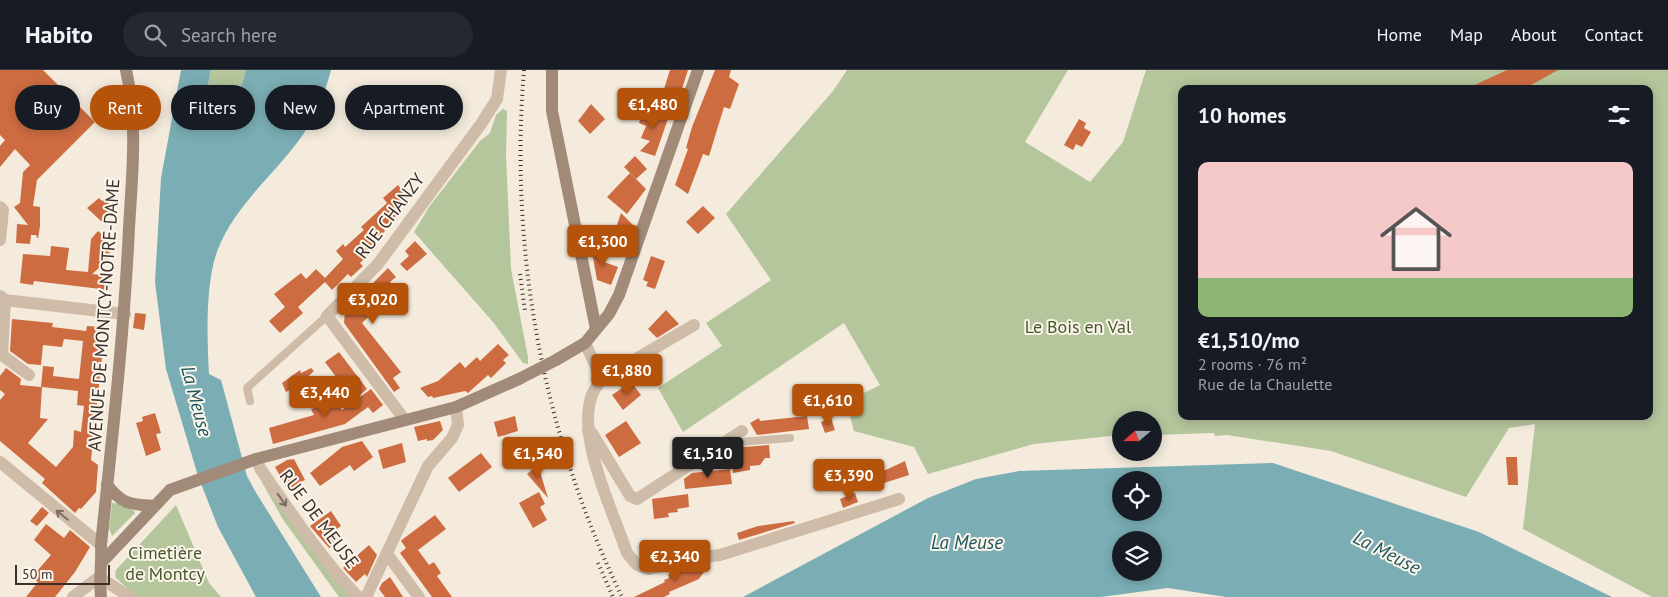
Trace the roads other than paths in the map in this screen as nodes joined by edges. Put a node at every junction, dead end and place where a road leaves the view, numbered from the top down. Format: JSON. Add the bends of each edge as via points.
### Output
{"nodes":[{"id":1,"x":126,"y":70,"type":"edge"},
{"id":2,"x":501,"y":70,"type":"edge"},
{"id":3,"x":552,"y":70,"type":"edge"},
{"id":4,"x":698,"y":70,"type":"edge"},
{"id":5,"x":0,"y":207,"type":"edge"},
{"id":6,"x":0,"y":240,"type":"edge"},
{"id":7,"x":3,"y":298,"type":"edge"},
{"id":8,"x":125,"y":314,"type":"junction"},
{"id":9,"x":327,"y":316,"type":"junction"},
{"id":10,"x":694,"y":325,"type":"dead end"},
{"id":11,"x":596,"y":329,"type":"junction"},
{"id":12,"x":585,"y":343,"type":"junction"},
{"id":13,"x":29,"y":375,"type":"dead end"},
{"id":14,"x":602,"y":379,"type":"junction"},
{"id":15,"x":250,"y":401,"type":"dead end"},
{"id":16,"x":456,"y":407,"type":"junction"},
{"id":17,"x":404,"y":419,"type":"junction"},
{"id":18,"x":588,"y":431,"type":"junction"},
{"id":19,"x":742,"y":431,"type":"dead end"},
{"id":20,"x":790,"y":438,"type":"dead end"},
{"id":21,"x":723,"y":444,"type":"junction"},
{"id":22,"x":254,"y":460,"type":"junction"},
{"id":23,"x":0,"y":462,"type":"edge"},
{"id":24,"x":107,"y":485,"type":"junction"},
{"id":25,"x":899,"y":499,"type":"dead end"},
{"id":26,"x":154,"y":506,"type":"junction"},
{"id":27,"x":101,"y":544,"type":"junction"},
{"id":28,"x":387,"y":554,"type":"junction"},
{"id":29,"x":102,"y":562,"type":"junction"},
{"id":30,"x":99,"y":577,"type":"junction"},
{"id":31,"x":73,"y":597,"type":"edge"},
{"id":32,"x":102,"y":597,"type":"edge"},
{"id":33,"x":130,"y":597,"type":"edge"},
{"id":34,"x":358,"y":597,"type":"edge"},
{"id":35,"x":366,"y":597,"type":"edge"},
{"id":36,"x":419,"y":597,"type":"edge"}],
"edges":[{"from":1,"to":8,"type":"street","name":"AVENUE DE MONTCY-NOTRE-DAME","via":[[132,100],[133,135]]},
{"from":2,"to":9,"type":"street","name":"RUE CHANZY","via":[[497,99],[481,124],[378,264]]},
{"from":3,"to":11,"type":"street","via":[[552,111]]},
{"from":4,"to":11,"type":"street","via":[[619,295]]},
{"from":5,"to":6,"type":"street","via":[[3,219]]},
{"from":7,"to":8,"type":"street"},
{"from":7,"to":13,"type":"street","via":[[2,355]]},
{"from":8,"to":24,"type":"street","name":"AVENUE DE MONTCY-NOTRE-DAME"},
{"from":9,"to":15,"type":"lane","via":[[247,388]]},
{"from":9,"to":17,"type":"street"},
{"from":10,"to":14,"type":"street"},
{"from":11,"to":12,"type":"street"},
{"from":12,"to":14,"type":"street"},
{"from":12,"to":16,"type":"street","bridge":true,"via":[[519,379]]},
{"from":14,"to":18,"type":"street","via":[[592,393]]},
{"from":16,"to":17,"type":"street"},
{"from":16,"to":28,"type":"street","via":[[458,425],[452,438],[428,466]]},
{"from":17,"to":22,"type":"street"},
{"from":18,"to":21,"type":"street","via":[[630,496],[637,498]]},
{"from":18,"to":25,"type":"street","via":[[589,445],[627,553],[637,565],[649,568],[720,555]]},
{"from":19,"to":21,"type":"street"},
{"from":20,"to":21,"type":"lane"},
{"from":22,"to":26,"type":"street","via":[[170,490]]},
{"from":22,"to":34,"type":"street","name":"RUE DE MEUSE","one_way":true,"via":[[306,535]]},
{"from":27,"to":23,"type":"street","one_way":true},
{"from":24,"to":26,"type":"street","via":[[126,503]]},
{"from":24,"to":27,"type":"street","name":"AVENUE DE MONTCY-NOTRE-DAME"},
{"from":26,"to":29,"type":"street"},
{"from":27,"to":29,"type":"street","name":"AVENUE DE MONTCY-NOTRE-DAME"},
{"from":28,"to":35,"type":"street"},
{"from":28,"to":36,"type":"street"},
{"from":29,"to":30,"type":"street","name":"AVENUE DE MONTCY-NOTRE-DAME"},
{"from":30,"to":31,"type":"street"},
{"from":30,"to":32,"type":"street","name":"AVENUE DE MONTCY-NOTRE-DAME"},
{"from":30,"to":33,"type":"street"}]}
